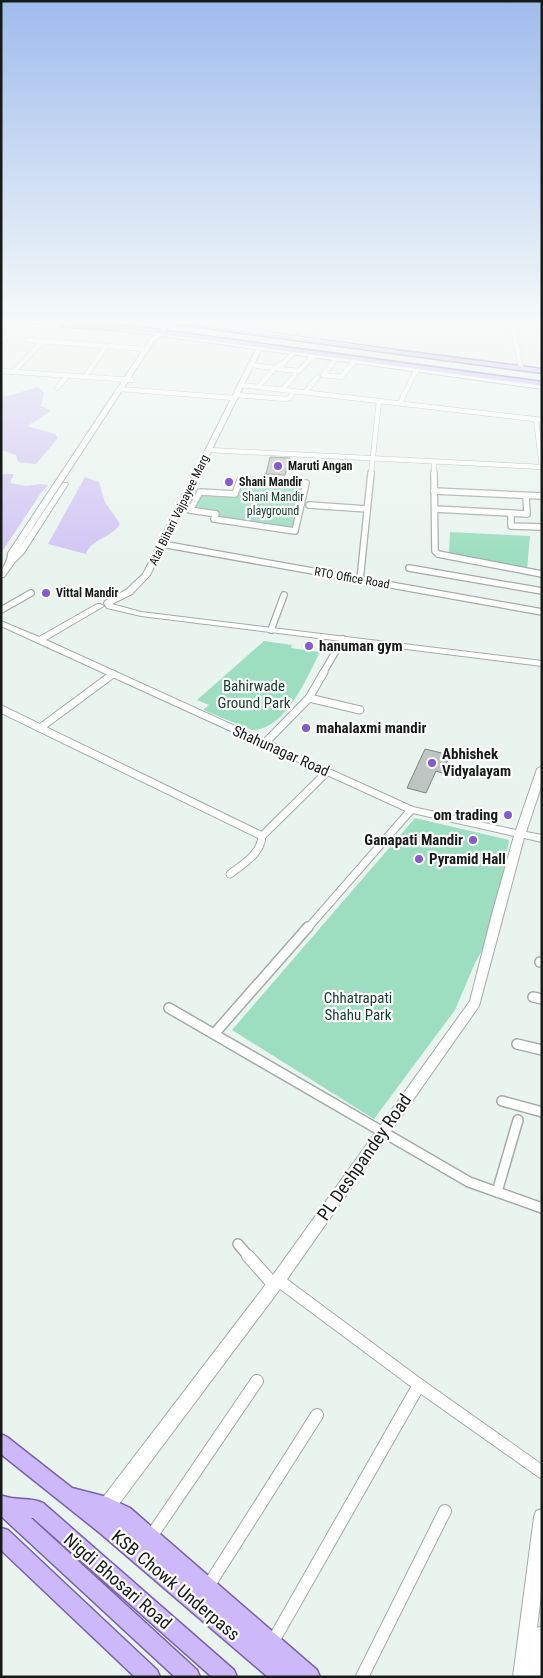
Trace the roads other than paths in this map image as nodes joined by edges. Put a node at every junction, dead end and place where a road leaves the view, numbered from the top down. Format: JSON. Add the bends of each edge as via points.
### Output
{"nodes":[{"id":1,"x":118,"y":397,"type":"edge"},
{"id":2,"x":234,"y":397,"type":"edge"},
{"id":3,"x":258,"y":397,"type":"edge"},
{"id":4,"x":289,"y":397,"type":"edge"},
{"id":5,"x":354,"y":397,"type":"edge"},
{"id":6,"x":403,"y":397,"type":"edge"},
{"id":7,"x":379,"y":400,"type":"junction"},
{"id":8,"x":400,"y":403,"type":"junction"},
{"id":9,"x":539,"y":420,"type":"edge"},
{"id":10,"x":209,"y":450,"type":"junction"},
{"id":11,"x":373,"y":458,"type":"junction"},
{"id":12,"x":434,"y":462,"type":"junction"},
{"id":13,"x":542,"y":467,"type":"edge"},
{"id":14,"x":434,"y":491,"type":"junction"},
{"id":15,"x":526,"y":496,"type":"junction"},
{"id":16,"x":542,"y":496,"type":"edge"},
{"id":17,"x":309,"y":505,"type":"dead end"},
{"id":18,"x":367,"y":509,"type":"junction"},
{"id":19,"x":435,"y":509,"type":"junction"},
{"id":20,"x":190,"y":510,"type":"joint"},
{"id":21,"x":511,"y":513,"type":"junction"},
{"id":22,"x":542,"y":528,"type":"edge"},
{"id":23,"x":162,"y":544,"type":"junction"},
{"id":24,"x":409,"y":568,"type":"dead end"},
{"id":25,"x":542,"y":574,"type":"edge"},
{"id":26,"x":1,"y":575,"type":"edge"},
{"id":27,"x":360,"y":580,"type":"junction"},
{"id":28,"x":542,"y":591,"type":"edge"},
{"id":29,"x":31,"y":593,"type":"dead end"},
{"id":30,"x":284,"y":595,"type":"dead end"},
{"id":31,"x":1,"y":602,"type":"edge"},
{"id":32,"x":106,"y":605,"type":"junction"},
{"id":33,"x":10,"y":606,"type":"junction"},
{"id":34,"x":1,"y":610,"type":"edge"},
{"id":35,"x":542,"y":612,"type":"edge"},
{"id":36,"x":1,"y":623,"type":"edge"},
{"id":37,"x":271,"y":630,"type":"junction"},
{"id":38,"x":343,"y":639,"type":"junction"},
{"id":39,"x":39,"y":641,"type":"junction"},
{"id":40,"x":542,"y":664,"type":"edge"},
{"id":41,"x":113,"y":674,"type":"junction"},
{"id":42,"x":308,"y":698,"type":"junction"},
{"id":43,"x":1,"y":709,"type":"edge"},
{"id":44,"x":360,"y":710,"type":"dead end"},
{"id":45,"x":40,"y":728,"type":"junction"},
{"id":46,"x":265,"y":744,"type":"junction"},
{"id":47,"x":542,"y":769,"type":"edge"},
{"id":48,"x":326,"y":772,"type":"junction"},
{"id":49,"x":411,"y":810,"type":"junction"},
{"id":50,"x":520,"y":834,"type":"junction"},
{"id":51,"x":262,"y":836,"type":"junction"},
{"id":52,"x":542,"y":839,"type":"edge"},
{"id":53,"x":230,"y":874,"type":"dead end"},
{"id":54,"x":169,"y":1008,"type":"dead end"},
{"id":55,"x":214,"y":1034,"type":"junction"},
{"id":56,"x":517,"y":1044,"type":"dead end"},
{"id":57,"x":542,"y":1050,"type":"edge"},
{"id":58,"x":502,"y":1101,"type":"dead end"},
{"id":59,"x":542,"y":1112,"type":"edge"},
{"id":60,"x":518,"y":1120,"type":"dead end"},
{"id":61,"x":382,"y":1131,"type":"junction"},
{"id":62,"x":497,"y":1192,"type":"junction"},
{"id":63,"x":542,"y":1208,"type":"edge"},
{"id":64,"x":238,"y":1244,"type":"dead end"},
{"id":65,"x":276,"y":1282,"type":"junction"},
{"id":66,"x":257,"y":1381,"type":"dead end"},
{"id":67,"x":419,"y":1385,"type":"junction"},
{"id":68,"x":317,"y":1415,"type":"dead end"},
{"id":69,"x":1,"y":1443,"type":"edge"},
{"id":70,"x":542,"y":1472,"type":"edge"},
{"id":71,"x":67,"y":1494,"type":"junction"},
{"id":72,"x":3,"y":1505,"type":"edge"},
{"id":73,"x":107,"y":1506,"type":"junction"},
{"id":74,"x":445,"y":1511,"type":"dead end"},
{"id":75,"x":542,"y":1517,"type":"edge"},
{"id":76,"x":1,"y":1537,"type":"edge"},
{"id":77,"x":150,"y":1538,"type":"junction"},
{"id":78,"x":207,"y":1588,"type":"junction"},
{"id":79,"x":542,"y":1635,"type":"edge"},
{"id":80,"x":272,"y":1643,"type":"junction"},
{"id":81,"x":150,"y":1677,"type":"edge"},
{"id":82,"x":190,"y":1677,"type":"edge"},
{"id":83,"x":227,"y":1677,"type":"edge"},
{"id":84,"x":284,"y":1677,"type":"edge"},
{"id":85,"x":310,"y":1677,"type":"edge"},
{"id":86,"x":362,"y":1677,"type":"edge"},
{"id":87,"x":522,"y":1677,"type":"edge"},
{"id":88,"x":536,"y":1677,"type":"edge"}],
"edges":[{"from":1,"to":26,"type":"street","via":[[20,553]]},
{"from":2,"to":10,"type":"street","name":"Atal Bihari Vajpayee Marg"},
{"from":3,"to":4,"type":"street"},
{"from":5,"to":7,"type":"street"},
{"from":6,"to":8,"type":"street"},
{"from":7,"to":8,"type":"street"},
{"from":7,"to":11,"type":"street"},
{"from":8,"to":9,"type":"street"},
{"from":9,"to":13,"type":"street"},
{"from":10,"to":11,"type":"street"},
{"from":10,"to":23,"type":"street","name":"Atal Bihari Vajpayee Marg"},
{"from":11,"to":12,"type":"street"},
{"from":11,"to":18,"type":"street"},
{"from":12,"to":13,"type":"street"},
{"from":12,"to":14,"type":"street"},
{"from":14,"to":15,"type":"street"},
{"from":14,"to":19,"type":"street"},
{"from":15,"to":16,"type":"street"},
{"from":15,"to":21,"type":"street","via":[[527,514]]},
{"from":17,"to":18,"type":"street"},
{"from":18,"to":27,"type":"street"},
{"from":19,"to":21,"type":"street"},
{"from":19,"to":25,"type":"street","via":[[435,551],[438,554]]},
{"from":20,"to":20,"type":"street","via":[[200,492],[236,494],[240,480],[306,483],[295,530],[214,520],[216,514]]},
{"from":21,"to":22,"type":"street","via":[[511,526]]},
{"from":23,"to":27,"type":"street","name":"RTO Office Road"},
{"from":23,"to":32,"type":"street","name":"Atal Bihari Vajpayee Marg","via":[[139,583]]},
{"from":24,"to":28,"type":"street"},
{"from":27,"to":35,"type":"street","name":"RTO Office Road"},
{"from":29,"to":33,"type":"street"},
{"from":30,"to":37,"type":"street"},
{"from":31,"to":33,"type":"street"},
{"from":32,"to":37,"type":"street","via":[[140,614]]},
{"from":32,"to":39,"type":"street","name":"Atal Bihari Vajpayee Marg"},
{"from":33,"to":34,"type":"street"},
{"from":36,"to":39,"type":"street","name":"Shahunagar Road"},
{"from":37,"to":38,"type":"street"},
{"from":38,"to":40,"type":"street"},
{"from":38,"to":42,"type":"street"},
{"from":39,"to":41,"type":"street","name":"Shahunagar Road"},
{"from":41,"to":45,"type":"street"},
{"from":41,"to":46,"type":"street","name":"Shahunagar Road"},
{"from":42,"to":44,"type":"street"},
{"from":42,"to":46,"type":"street"},
{"from":43,"to":45,"type":"street"},
{"from":45,"to":51,"type":"street"},
{"from":46,"to":48,"type":"street","name":"Shahunagar Road"},
{"from":47,"to":50,"type":"street","name":"PL Deshpandey Road"},
{"from":48,"to":49,"type":"street","name":"Shahunagar Road"},
{"from":48,"to":51,"type":"street"},
{"from":49,"to":50,"type":"street","name":"Shahunagar Road"},
{"from":49,"to":55,"type":"street"},
{"from":50,"to":52,"type":"street","name":"Shahunagar Road"},
{"from":50,"to":61,"type":"street","name":"PL Deshpandey Road","via":[[476,1003]]},
{"from":51,"to":53,"type":"street","via":[[260,847]]},
{"from":54,"to":55,"type":"street"},
{"from":55,"to":61,"type":"street"},
{"from":56,"to":57,"type":"street"},
{"from":58,"to":59,"type":"street"},
{"from":60,"to":62,"type":"street"},
{"from":61,"to":62,"type":"street","via":[[469,1182]]},
{"from":61,"to":65,"type":"street","name":"PL Deshpandey Road"},
{"from":62,"to":63,"type":"street"},
{"from":64,"to":65,"type":"street"},
{"from":65,"to":67,"type":"street"},
{"from":65,"to":73,"type":"street","name":"PL Deshpandey Road"},
{"from":66,"to":77,"type":"street"},
{"from":67,"to":70,"type":"street"},
{"from":67,"to":80,"type":"street"},
{"from":68,"to":78,"type":"street"},
{"from":69,"to":71,"type":"main road"},
{"from":71,"to":73,"type":"main road"},
{"from":71,"to":84,"type":"main road","name":"KSB Chowk Underpass"},
{"from":72,"to":82,"type":"main road"},
{"from":72,"to":83,"type":"main road","name":"Nigdi Bhosari Road","via":[[37,1509]]},
{"from":73,"to":77,"type":"main road"},
{"from":74,"to":86,"type":"street"},
{"from":75,"to":87,"type":"street"},
{"from":76,"to":81,"type":"main road"},
{"from":77,"to":78,"type":"main road"},
{"from":78,"to":80,"type":"main road"},
{"from":79,"to":88,"type":"street"},
{"from":80,"to":85,"type":"main road"}]}
